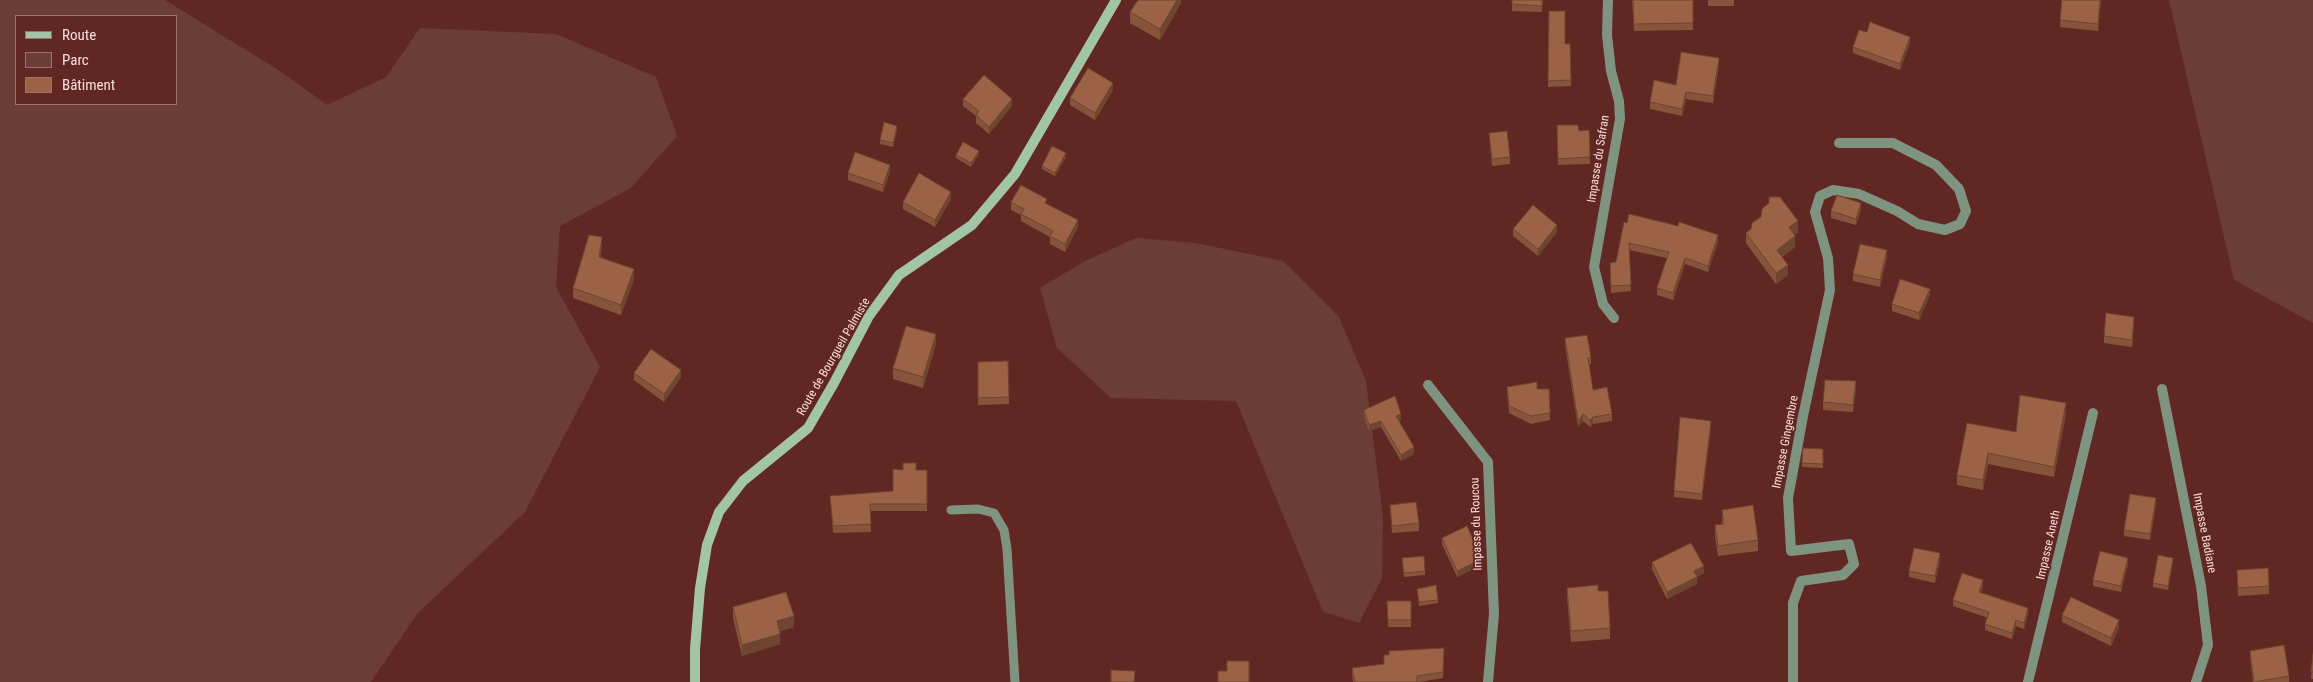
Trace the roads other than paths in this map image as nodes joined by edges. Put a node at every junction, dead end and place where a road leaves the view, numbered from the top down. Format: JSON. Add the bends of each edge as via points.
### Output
{"nodes":[{"id":1,"x":1116,"y":0,"type":"edge"},
{"id":2,"x":1608,"y":0,"type":"edge"},
{"id":3,"x":1840,"y":143,"type":"dead end"},
{"id":4,"x":1614,"y":318,"type":"dead end"},
{"id":5,"x":1428,"y":385,"type":"dead end"},
{"id":6,"x":2162,"y":389,"type":"dead end"},
{"id":7,"x":2093,"y":413,"type":"dead end"},
{"id":8,"x":952,"y":510,"type":"dead end"},
{"id":9,"x":695,"y":682,"type":"edge"},
{"id":10,"x":1015,"y":682,"type":"edge"},
{"id":11,"x":1488,"y":682,"type":"edge"},
{"id":12,"x":1793,"y":682,"type":"edge"},
{"id":13,"x":2028,"y":682,"type":"edge"},
{"id":14,"x":2196,"y":682,"type":"edge"}],
"edges":[{"from":1,"to":9,"type":"street","name":"Route de Bourgueil Palmiste","via":[[1015,174],[972,225],[899,275],[869,316],[808,428],[743,481],[719,512],[707,545],[700,588]]},
{"from":2,"to":4,"type":"street","name":"Impasse du Safran","via":[[1607,35],[1620,119],[1594,267],[1603,304]]},
{"from":3,"to":12,"type":"street","name":"Impasse Gingembre","via":[[1893,143],[1936,165],[1959,189],[1966,211],[1960,224],[1945,230],[1918,224],[1859,194],[1833,190],[1820,196],[1815,212],[1828,258],[1830,290],[1788,498],[1791,551],[1849,544],[1854,564],[1843,575],[1801,581],[1792,604]]},
{"from":5,"to":11,"type":"street","name":"Impasse du Roucou","via":[[1488,462],[1494,614]]},
{"from":6,"to":14,"type":"street","name":"Impasse Badiane","via":[[2201,586],[2208,645]]},
{"from":7,"to":13,"type":"street","name":"Impasse Aneth"},
{"from":8,"to":10,"type":"lane","via":[[978,509],[994,513],[1004,530]]}]}
